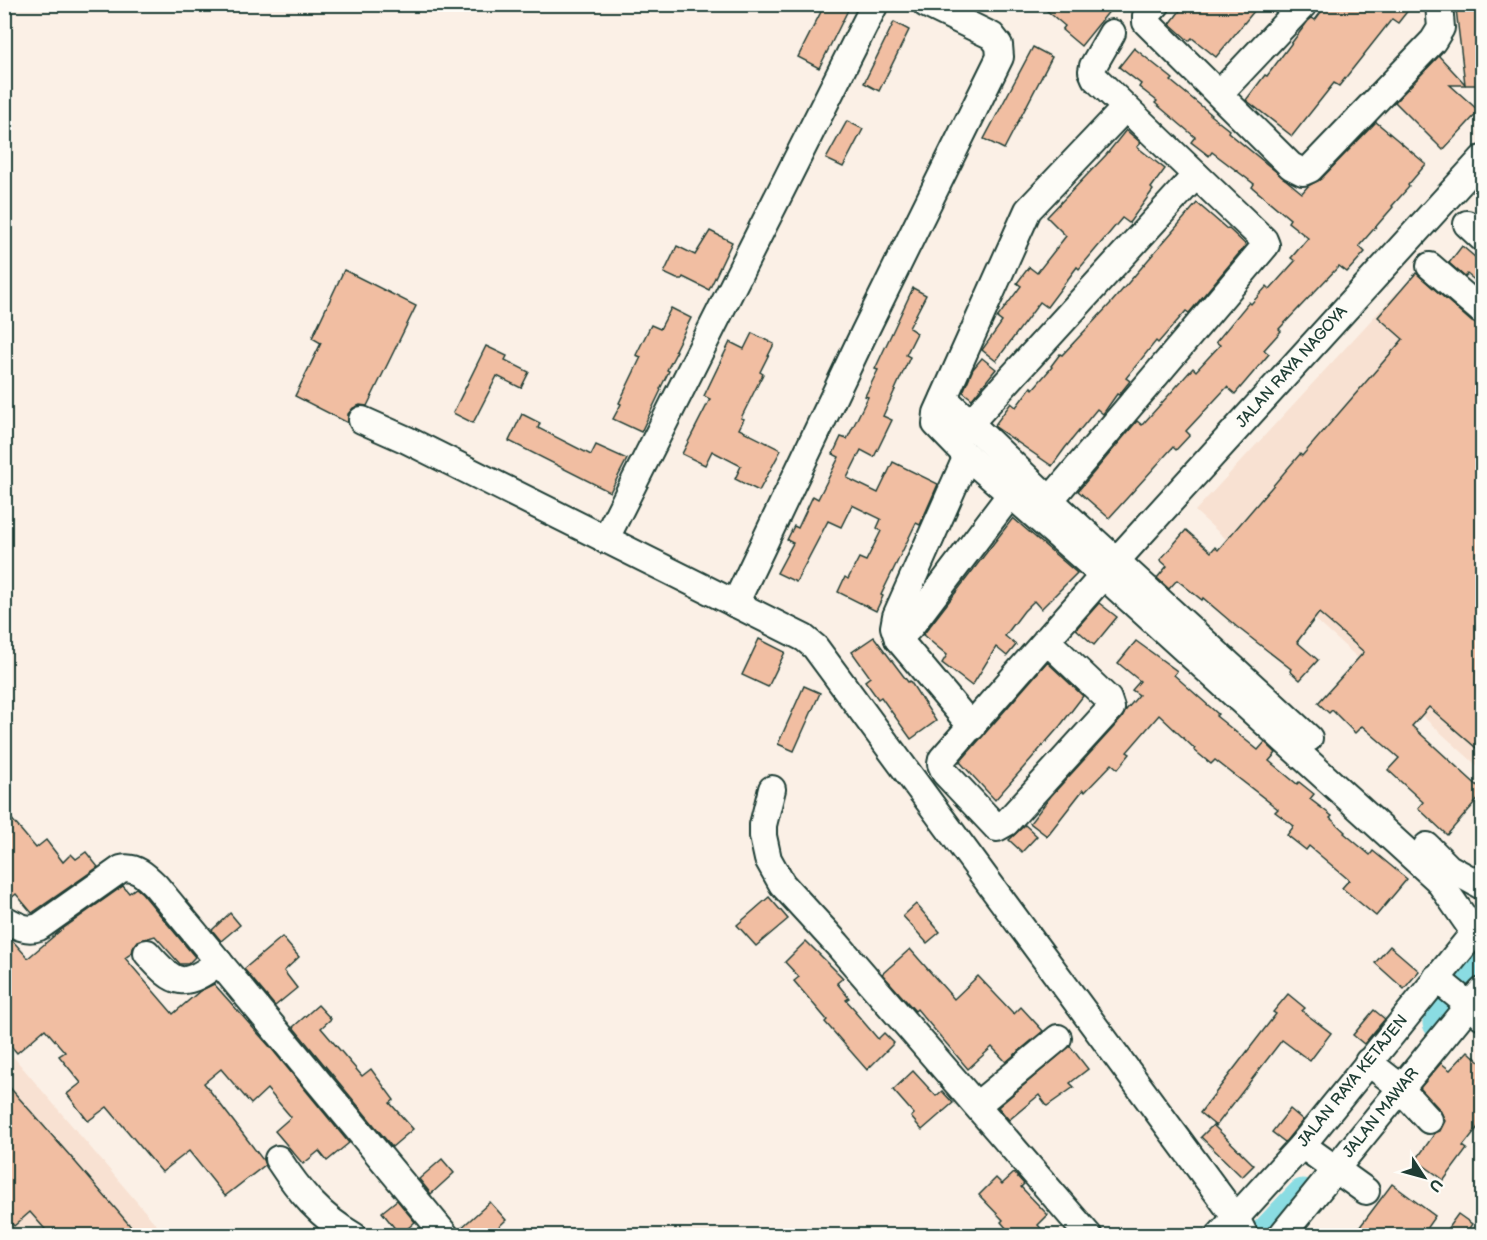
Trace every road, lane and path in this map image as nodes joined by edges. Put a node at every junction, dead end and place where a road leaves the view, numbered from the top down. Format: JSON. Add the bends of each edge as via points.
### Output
{"nodes":[{"id":1,"x":875,"y":4,"type":"edge"},
{"id":2,"x":926,"y":4,"type":"edge"},
{"id":3,"x":1157,"y":4,"type":"edge"},
{"id":4,"x":1304,"y":4,"type":"edge"},
{"id":5,"x":1439,"y":4,"type":"edge"},
{"id":6,"x":1112,"y":33,"type":"dead end"},
{"id":7,"x":1219,"y":94,"type":"junction"},
{"id":8,"x":1125,"y":108,"type":"junction"},
{"id":9,"x":1482,"y":159,"type":"edge"},
{"id":10,"x":1196,"y":175,"type":"junction"},
{"id":11,"x":1430,"y":266,"type":"dead end"},
{"id":12,"x":1482,"y":311,"type":"edge"},
{"id":13,"x":362,"y":420,"type":"dead end"},
{"id":14,"x":963,"y":441,"type":"junction"},
{"id":15,"x":1010,"y":495,"type":"junction"},
{"id":16,"x":1043,"y":509,"type":"junction"},
{"id":17,"x":604,"y":540,"type":"junction"},
{"id":18,"x":1110,"y":568,"type":"junction"},
{"id":19,"x":735,"y":604,"type":"junction"},
{"id":20,"x":898,"y":639,"type":"junction"},
{"id":21,"x":1046,"y":640,"type":"junction"},
{"id":22,"x":972,"y":727,"type":"junction"},
{"id":23,"x":772,"y":789,"type":"dead end"},
{"id":24,"x":1443,"y":874,"type":"junction"},
{"id":25,"x":1482,"y":886,"type":"edge"},
{"id":26,"x":4,"y":919,"type":"edge"},
{"id":27,"x":1478,"y":927,"type":"edge"},
{"id":28,"x":147,"y":953,"type":"dead end"},
{"id":29,"x":219,"y":962,"type":"junction"},
{"id":30,"x":1439,"y":980,"type":"junction"},
{"id":31,"x":1474,"y":1003,"type":"edge"},
{"id":32,"x":1058,"y":1038,"type":"dead end"},
{"id":33,"x":1384,"y":1075,"type":"junction"},
{"id":34,"x":977,"y":1105,"type":"junction"},
{"id":35,"x":1429,"y":1120,"type":"dead end"},
{"id":36,"x":1320,"y":1157,"type":"junction"},
{"id":37,"x":278,"y":1159,"type":"dead end"},
{"id":38,"x":1366,"y":1191,"type":"dead end"},
{"id":39,"x":1236,"y":1230,"type":"edge"},
{"id":40,"x":354,"y":1236,"type":"edge"},
{"id":41,"x":446,"y":1236,"type":"edge"},
{"id":42,"x":1089,"y":1236,"type":"edge"},
{"id":43,"x":1281,"y":1236,"type":"edge"}],
"edges":[{"from":1,"to":17,"type":"street"},
{"from":2,"to":19,"type":"street","via":[[994,38],[1000,57]]},
{"from":3,"to":7,"type":"street","via":[[1146,16],[1146,22]]},
{"from":4,"to":7,"type":"street"},
{"from":5,"to":7,"type":"street","via":[[1441,28],[1433,41],[1307,171],[1292,166]]},
{"from":6,"to":8,"type":"street","via":[[1092,71]]},
{"from":8,"to":10,"type":"street"},
{"from":8,"to":14,"type":"street","via":[[1028,210],[944,398]]},
{"from":9,"to":18,"type":"street","name":"JALAN RAYA NAGOYA"},
{"from":10,"to":14,"type":"street"},
{"from":10,"to":16,"type":"street","via":[[1266,245]]},
{"from":11,"to":12,"type":"street"},
{"from":13,"to":17,"type":"street"},
{"from":14,"to":15,"type":"street"},
{"from":14,"to":16,"type":"street"},
{"from":14,"to":20,"type":"street","via":[[896,616]]},
{"from":15,"to":16,"type":"street"},
{"from":15,"to":20,"type":"street"},
{"from":16,"to":18,"type":"street"},
{"from":17,"to":19,"type":"street"},
{"from":18,"to":21,"type":"street","name":"JALAN RAYA NAGOYA"},
{"from":18,"to":24,"type":"street"},
{"from":19,"to":39,"type":"street","via":[[815,647]]},
{"from":20,"to":22,"type":"street"},
{"from":21,"to":22,"type":"street","name":"JALAN RAYA NAGOYA"},
{"from":21,"to":22,"type":"street","name":"JALAN RAYA NAGOYA","via":[[1108,699],[1111,708],[1001,828],[992,824],[942,768],[946,755]]},
{"from":23,"to":34,"type":"street","via":[[763,836],[776,876]]},
{"from":24,"to":25,"type":"street"},
{"from":24,"to":27,"type":"street","via":[[1448,891]]},
{"from":26,"to":29,"type":"street","via":[[24,929],[39,927],[111,874],[131,868],[156,886]]},
{"from":27,"to":30,"type":"street","name":"JALAN RAYA KETAJEN"},
{"from":28,"to":29,"type":"street","via":[[171,977],[184,981],[197,978]]},
{"from":29,"to":41,"type":"street"},
{"from":30,"to":31,"type":"street"},
{"from":30,"to":33,"type":"street","name":"JALAN RAYA KETAJEN"},
{"from":31,"to":33,"type":"street","name":"JALAN MAWAR"},
{"from":32,"to":34,"type":"street"},
{"from":33,"to":35,"type":"street"},
{"from":33,"to":36,"type":"street","name":"JALAN RAYA KETAJEN"},
{"from":33,"to":36,"type":"street","name":"JALAN MAWAR"},
{"from":34,"to":42,"type":"street"},
{"from":36,"to":38,"type":"street"},
{"from":36,"to":39,"type":"street","name":"JALAN RAYA KETAJEN"},
{"from":36,"to":43,"type":"street","name":"JALAN MAWAR"},
{"from":37,"to":40,"type":"street","via":[[316,1209]]}]}
